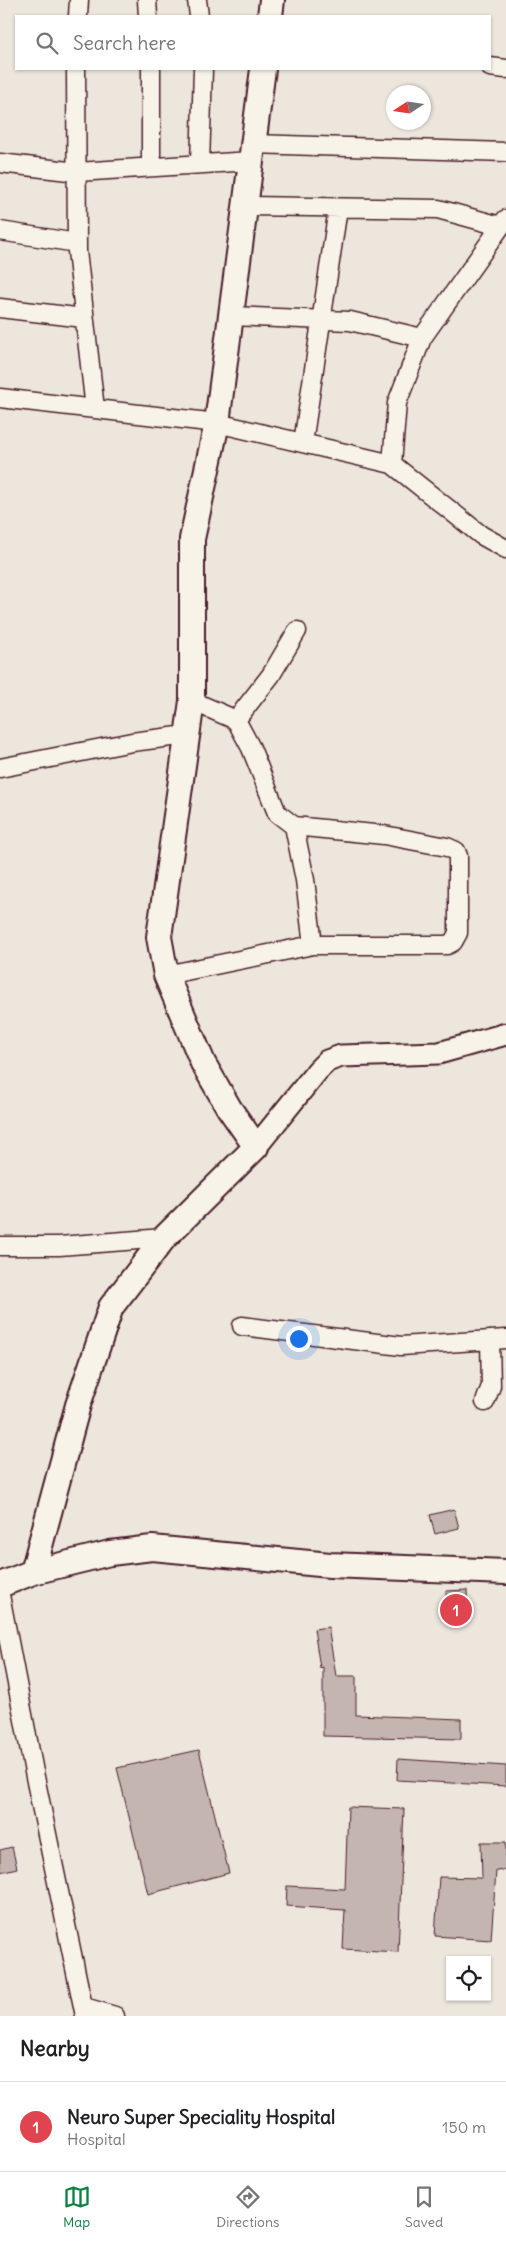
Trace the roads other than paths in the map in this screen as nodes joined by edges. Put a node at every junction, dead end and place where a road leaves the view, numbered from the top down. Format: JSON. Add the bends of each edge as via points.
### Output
{"nodes":[{"id":1,"x":79,"y":0,"type":"edge"},
{"id":2,"x":147,"y":0,"type":"edge"},
{"id":3,"x":198,"y":0,"type":"edge"},
{"id":4,"x":272,"y":0,"type":"edge"},
{"id":5,"x":78,"y":15,"type":"edge"},
{"id":6,"x":148,"y":15,"type":"edge"},
{"id":7,"x":199,"y":15,"type":"edge"},
{"id":8,"x":270,"y":15,"type":"edge"},
{"id":9,"x":491,"y":67,"type":"edge"},
{"id":10,"x":506,"y":69,"type":"edge"},
{"id":11,"x":80,"y":70,"type":"edge"},
{"id":12,"x":151,"y":70,"type":"edge"},
{"id":13,"x":203,"y":70,"type":"edge"},
{"id":14,"x":263,"y":70,"type":"edge"},
{"id":15,"x":252,"y":152,"type":"junction"},
{"id":16,"x":506,"y":152,"type":"edge"},
{"id":17,"x":0,"y":163,"type":"edge"},
{"id":18,"x":200,"y":164,"type":"junction"},
{"id":19,"x":151,"y":167,"type":"junction"},
{"id":20,"x":76,"y":172,"type":"junction"},
{"id":21,"x":245,"y":206,"type":"junction"},
{"id":22,"x":338,"y":208,"type":"junction"},
{"id":23,"x":503,"y":222,"type":"edge"},
{"id":24,"x":0,"y":231,"type":"edge"},
{"id":25,"x":77,"y":242,"type":"junction"},
{"id":26,"x":0,"y":308,"type":"edge"},
{"id":27,"x":231,"y":316,"type":"junction"},
{"id":28,"x":84,"y":318,"type":"junction"},
{"id":29,"x":322,"y":320,"type":"junction"},
{"id":30,"x":422,"y":338,"type":"junction"},
{"id":31,"x":0,"y":398,"type":"edge"},
{"id":32,"x":95,"y":409,"type":"junction"},
{"id":33,"x":218,"y":423,"type":"junction"},
{"id":34,"x":303,"y":443,"type":"junction"},
{"id":35,"x":392,"y":464,"type":"junction"},
{"id":36,"x":506,"y":549,"type":"edge"},
{"id":37,"x":297,"y":631,"type":"dead end"},
{"id":38,"x":192,"y":701,"type":"junction"},
{"id":39,"x":236,"y":720,"type":"junction"},
{"id":40,"x":187,"y":735,"type":"junction"},
{"id":41,"x":0,"y":768,"type":"edge"},
{"id":42,"x":294,"y":826,"type":"junction"},
{"id":43,"x":313,"y":945,"type":"junction"},
{"id":44,"x":166,"y":975,"type":"junction"},
{"id":45,"x":506,"y":1034,"type":"edge"},
{"id":46,"x":256,"y":1147,"type":"junction"},
{"id":47,"x":164,"y":1238,"type":"junction"},
{"id":48,"x":0,"y":1246,"type":"edge"},
{"id":49,"x":242,"y":1326,"type":"dead end"},
{"id":50,"x":498,"y":1340,"type":"edge"},
{"id":51,"x":485,"y":1402,"type":"dead end"},
{"id":52,"x":33,"y":1572,"type":"junction"},
{"id":53,"x":506,"y":1572,"type":"edge"},
{"id":54,"x":0,"y":1585,"type":"edge"},
{"id":55,"x":0,"y":1595,"type":"edge"},
{"id":56,"x":85,"y":2011,"type":"edge"},
{"id":57,"x":115,"y":2016,"type":"edge"}],
"edges":[{"from":1,"to":5,"type":"street"},
{"from":2,"to":6,"type":"street"},
{"from":3,"to":7,"type":"street"},
{"from":4,"to":8,"type":"main road"},
{"from":9,"to":10,"type":"street"},
{"from":11,"to":20,"type":"street"},
{"from":12,"to":19,"type":"street"},
{"from":13,"to":18,"type":"street"},
{"from":14,"to":15,"type":"main road"},
{"from":15,"to":16,"type":"street"},
{"from":15,"to":18,"type":"street"},
{"from":15,"to":21,"type":"main road"},
{"from":17,"to":20,"type":"street"},
{"from":18,"to":19,"type":"street"},
{"from":19,"to":20,"type":"street"},
{"from":20,"to":25,"type":"street"},
{"from":21,"to":22,"type":"street"},
{"from":21,"to":27,"type":"main road"},
{"from":22,"to":23,"type":"street","via":[[438,209]]},
{"from":22,"to":29,"type":"street"},
{"from":23,"to":30,"type":"street"},
{"from":24,"to":25,"type":"street"},
{"from":25,"to":28,"type":"street"},
{"from":26,"to":28,"type":"street"},
{"from":27,"to":29,"type":"street"},
{"from":27,"to":33,"type":"main road"},
{"from":28,"to":32,"type":"street"},
{"from":29,"to":30,"type":"street","via":[[350,321]]},
{"from":29,"to":34,"type":"street"},
{"from":30,"to":35,"type":"street","via":[[397,403]]},
{"from":31,"to":32,"type":"street"},
{"from":32,"to":33,"type":"street"},
{"from":33,"to":34,"type":"street"},
{"from":33,"to":38,"type":"main road","via":[[192,539]]},
{"from":34,"to":35,"type":"street"},
{"from":35,"to":36,"type":"street","via":[[481,535]]},
{"from":37,"to":39,"type":"street","via":[[271,675]]},
{"from":38,"to":39,"type":"street"},
{"from":38,"to":40,"type":"main road"},
{"from":39,"to":42,"type":"street","via":[[277,813]]},
{"from":40,"to":41,"type":"street","via":[[87,750]]},
{"from":40,"to":44,"type":"main road","via":[[159,937]]},
{"from":42,"to":43,"type":"street"},
{"from":42,"to":43,"type":"street","via":[[384,834],[447,846],[456,850],[458,856],[458,933],[453,942],[447,945]]},
{"from":43,"to":44,"type":"street"},
{"from":44,"to":46,"type":"main road","via":[[203,1063]]},
{"from":45,"to":46,"type":"street","via":[[439,1052],[341,1056],[328,1061]]},
{"from":46,"to":47,"type":"main road"},
{"from":47,"to":48,"type":"street","via":[[59,1246]]},
{"from":47,"to":52,"type":"main road","via":[[111,1308],[78,1405]]},
{"from":49,"to":50,"type":"street","via":[[401,1346]]},
{"from":50,"to":51,"type":"street","via":[[491,1386]]},
{"from":52,"to":53,"type":"main road","via":[[110,1553],[152,1548],[330,1565]]},
{"from":52,"to":54,"type":"main road"},
{"from":55,"to":56,"type":"street"},
{"from":56,"to":57,"type":"street"}]}
